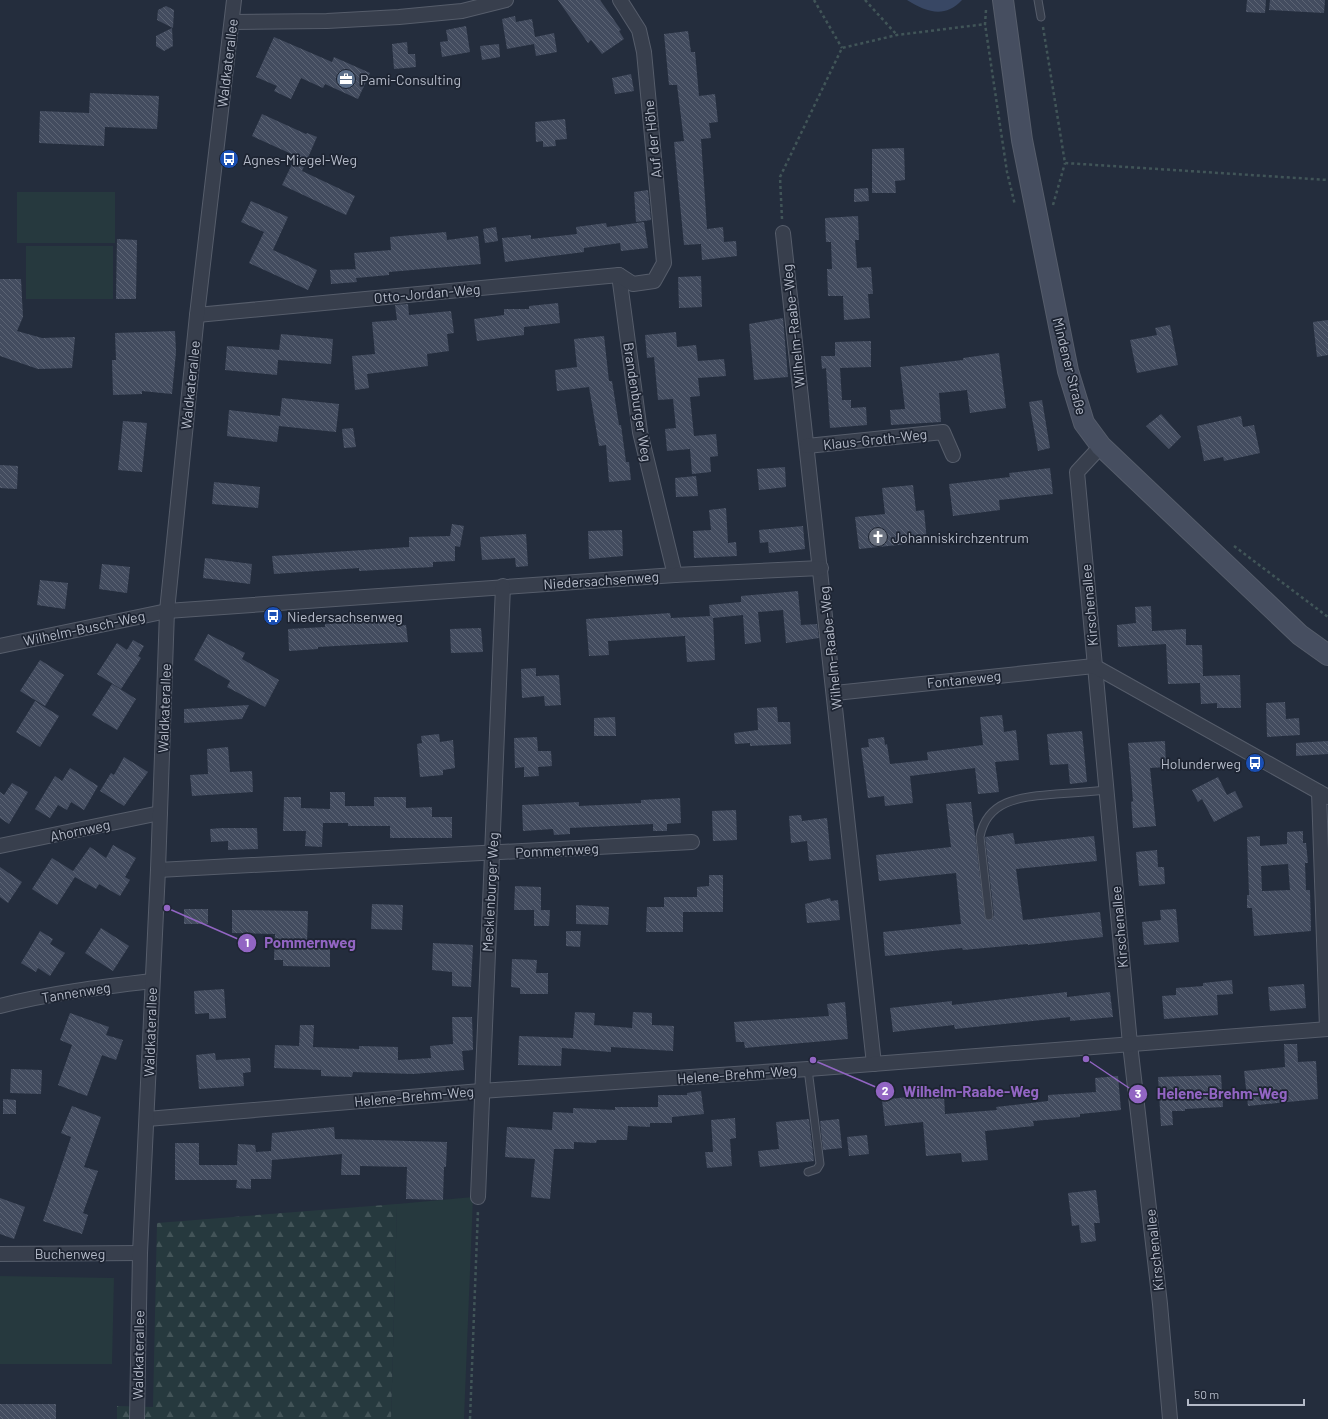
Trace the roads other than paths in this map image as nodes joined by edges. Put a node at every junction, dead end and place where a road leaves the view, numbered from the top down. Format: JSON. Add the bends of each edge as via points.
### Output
{"nodes":[{"id":1,"x":234,"y":0,"type":"edge"},
{"id":2,"x":506,"y":0,"type":"edge"},
{"id":3,"x":620,"y":0,"type":"edge"},
{"id":4,"x":1003,"y":0,"type":"edge"},
{"id":5,"x":1038,"y":0,"type":"edge"},
{"id":6,"x":1041,"y":17,"type":"road end"},
{"id":7,"x":232,"y":22,"type":"junction"},
{"id":8,"x":783,"y":233,"type":"road end"},
{"id":9,"x":619,"y":275,"type":"junction"},
{"id":10,"x":197,"y":315,"type":"junction"},
{"id":11,"x":1102,"y":445,"type":"junction"},
{"id":12,"x":806,"y":446,"type":"junction"},
{"id":13,"x":953,"y":455,"type":"dead end"},
{"id":14,"x":821,"y":568,"type":"junction"},
{"id":15,"x":675,"y":575,"type":"junction"},
{"id":16,"x":502,"y":586,"type":"junction"},
{"id":17,"x":167,"y":611,"type":"junction"},
{"id":18,"x":0,"y":646,"type":"edge"},
{"id":19,"x":1328,"y":655,"type":"edge"},
{"id":20,"x":1094,"y":666,"type":"junction"},
{"id":21,"x":834,"y":693,"type":"junction"},
{"id":22,"x":1106,"y":790,"type":"junction"},
{"id":23,"x":1324,"y":795,"type":"edge"},
{"id":24,"x":160,"y":813,"type":"junction"},
{"id":25,"x":692,"y":842,"type":"dead end"},
{"id":26,"x":0,"y":846,"type":"edge"},
{"id":27,"x":492,"y":854,"type":"junction"},
{"id":28,"x":158,"y":870,"type":"junction"},
{"id":29,"x":989,"y":916,"type":"dead end"},
{"id":30,"x":152,"y":981,"type":"junction"},
{"id":31,"x":0,"y":1006,"type":"edge"},
{"id":32,"x":1328,"y":1029,"type":"edge"},
{"id":33,"x":1130,"y":1044,"type":"junction"},
{"id":34,"x":874,"y":1064,"type":"junction"},
{"id":35,"x":808,"y":1069,"type":"junction"},
{"id":36,"x":481,"y":1091,"type":"junction"},
{"id":37,"x":147,"y":1119,"type":"junction"},
{"id":38,"x":808,"y":1172,"type":"dead end"},
{"id":39,"x":478,"y":1197,"type":"road end"},
{"id":40,"x":140,"y":1253,"type":"junction"},
{"id":41,"x":0,"y":1254,"type":"edge"},
{"id":42,"x":137,"y":1419,"type":"edge"},
{"id":43,"x":1170,"y":1419,"type":"edge"}],
"edges":[{"from":1,"to":7,"type":"street","name":"Waldkaterallee"},
{"from":2,"to":7,"type":"street","via":[[462,11],[399,17]]},
{"from":3,"to":9,"type":"street","name":"Auf der Höhe","via":[[639,30],[644,52],[664,263],[654,281],[633,284]]},
{"from":4,"to":11,"type":"main road","name":"Mindener Straße","via":[[1022,140],[1068,371],[1084,423]]},
{"from":5,"to":6,"type":"lane"},
{"from":7,"to":10,"type":"street","name":"Waldkaterallee"},
{"from":8,"to":12,"type":"street","name":"Wilhelm-Raabe-Weg"},
{"from":9,"to":10,"type":"street","name":"Otto-Jordan-Weg"},
{"from":9,"to":15,"type":"street","name":"Brandenburger Weg","via":[[640,432]]},
{"from":10,"to":17,"type":"street","name":"Waldkaterallee"},
{"from":11,"to":19,"type":"main road","name":"Mindener Straße","via":[[1300,635]]},
{"from":11,"to":20,"type":"street","name":"Kirschenallee","via":[[1077,472]]},
{"from":12,"to":13,"type":"street","name":"Klaus-Groth-Weg","via":[[943,432]]},
{"from":12,"to":14,"type":"street","name":"Wilhelm-Raabe-Weg"},
{"from":14,"to":15,"type":"street","name":"Niedersachsenweg"},
{"from":14,"to":21,"type":"street","name":"Wilhelm-Raabe-Weg"},
{"from":15,"to":16,"type":"street","name":"Niedersachsenweg"},
{"from":16,"to":17,"type":"street","name":"Niedersachsenweg"},
{"from":16,"to":27,"type":"street","name":"Mecklenburger Weg"},
{"from":17,"to":18,"type":"street","name":"Wilhelm-Busch-Weg"},
{"from":17,"to":24,"type":"street","name":"Waldkaterallee"},
{"from":20,"to":21,"type":"street","name":"Fontaneweg"},
{"from":20,"to":22,"type":"street","name":"Kirschenallee"},
{"from":20,"to":23,"type":"street"},
{"from":21,"to":34,"type":"street","name":"Wilhelm-Raabe-Weg"},
{"from":22,"to":29,"type":"lane","via":[[1028,796],[1009,800],[993,810],[982,827],[980,837]]},
{"from":22,"to":33,"type":"street","name":"Kirschenallee"},
{"from":23,"to":32,"type":"street"},
{"from":24,"to":26,"type":"street","name":"Ahornweg"},
{"from":24,"to":28,"type":"street","name":"Waldkaterallee"},
{"from":25,"to":27,"type":"street","name":"Pommernweg"},
{"from":27,"to":28,"type":"street","name":"Pommernweg"},
{"from":27,"to":36,"type":"street","name":"Mecklenburger Weg"},
{"from":28,"to":30,"type":"street","name":"Waldkaterallee"},
{"from":30,"to":31,"type":"street","name":"Tannenweg","via":[[83,989]]},
{"from":30,"to":37,"type":"street","name":"Waldkaterallee"},
{"from":32,"to":33,"type":"street","name":"Helene-Brehm-Weg"},
{"from":33,"to":34,"type":"street","name":"Helene-Brehm-Weg"},
{"from":33,"to":43,"type":"street","name":"Kirschenallee"},
{"from":34,"to":35,"type":"street","name":"Helene-Brehm-Weg"},
{"from":35,"to":36,"type":"street","name":"Helene-Brehm-Weg"},
{"from":35,"to":38,"type":"lane","via":[[820,1164],[817,1169]]},
{"from":36,"to":37,"type":"street","name":"Helene-Brehm-Weg"},
{"from":36,"to":39,"type":"street","name":"Mecklenburger Weg"},
{"from":37,"to":40,"type":"street","name":"Waldkaterallee"},
{"from":40,"to":41,"type":"street","name":"Buchenweg"},
{"from":40,"to":42,"type":"street","name":"Waldkaterallee"}]}
